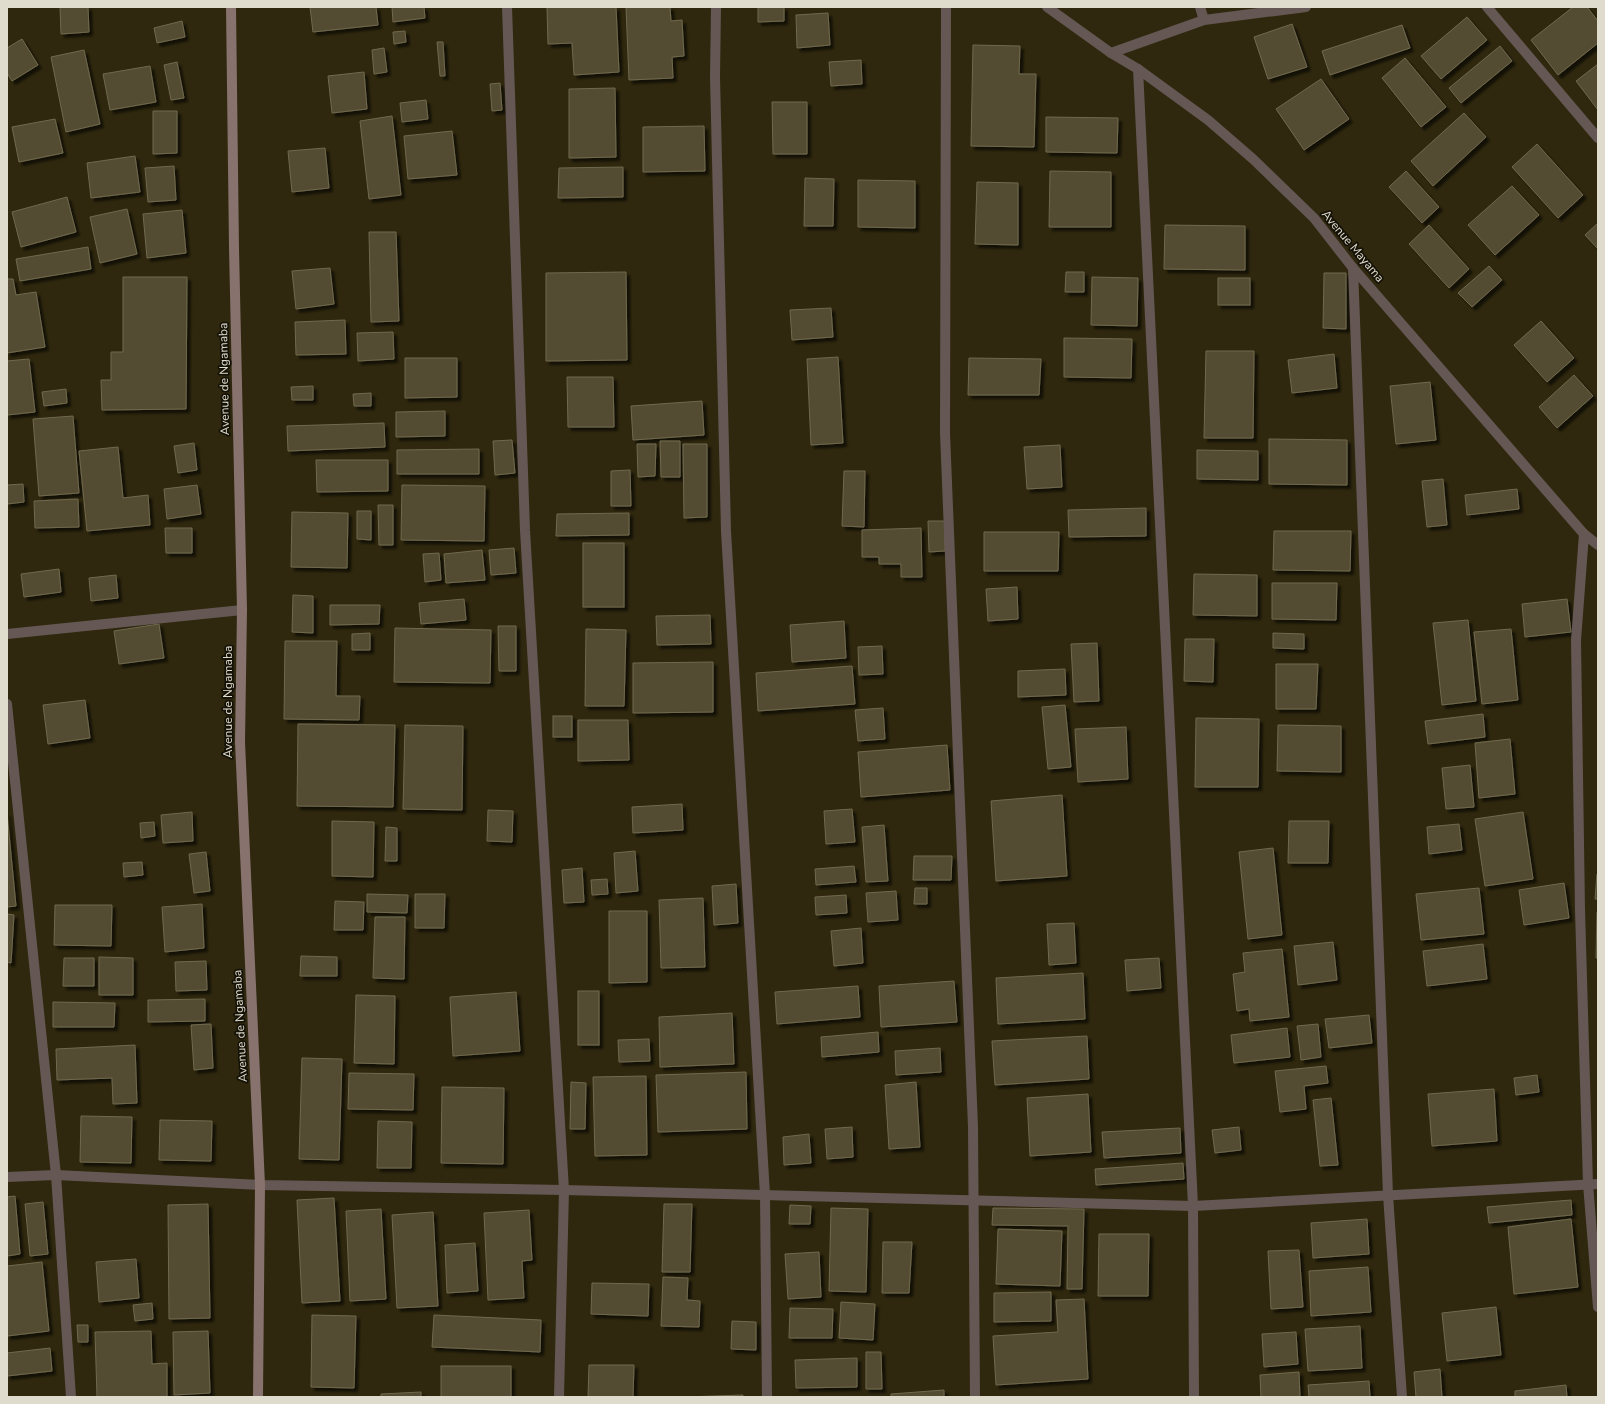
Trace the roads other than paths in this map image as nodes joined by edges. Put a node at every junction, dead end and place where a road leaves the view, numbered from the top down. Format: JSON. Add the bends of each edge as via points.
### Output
{"nodes":[{"id":1,"x":231,"y":7,"type":"edge"},
{"id":2,"x":507,"y":7,"type":"edge"},
{"id":3,"x":716,"y":7,"type":"edge"},
{"id":4,"x":946,"y":7,"type":"edge"},
{"id":5,"x":1047,"y":7,"type":"edge"},
{"id":6,"x":1200,"y":7,"type":"edge"},
{"id":7,"x":1306,"y":7,"type":"edge"},
{"id":8,"x":1487,"y":7,"type":"edge"},
{"id":9,"x":1204,"y":20,"type":"junction"},
{"id":10,"x":1111,"y":53,"type":"junction"},
{"id":11,"x":1138,"y":69,"type":"junction"},
{"id":12,"x":1598,"y":138,"type":"edge"},
{"id":13,"x":1353,"y":268,"type":"junction"},
{"id":14,"x":1584,"y":534,"type":"junction"},
{"id":15,"x":1598,"y":545,"type":"edge"},
{"id":16,"x":242,"y":610,"type":"junction"},
{"id":17,"x":7,"y":634,"type":"edge"},
{"id":18,"x":7,"y":704,"type":"edge"},
{"id":19,"x":56,"y":1175,"type":"junction"},
{"id":20,"x":7,"y":1177,"type":"edge"},
{"id":21,"x":1593,"y":1184,"type":"edge"},
{"id":22,"x":260,"y":1185,"type":"junction"},
{"id":23,"x":564,"y":1190,"type":"junction"},
{"id":24,"x":765,"y":1195,"type":"junction"},
{"id":25,"x":1388,"y":1195,"type":"junction"},
{"id":26,"x":974,"y":1200,"type":"junction"},
{"id":27,"x":1193,"y":1206,"type":"junction"},
{"id":28,"x":1598,"y":1307,"type":"edge"},
{"id":29,"x":71,"y":1397,"type":"edge"},
{"id":30,"x":258,"y":1397,"type":"edge"},
{"id":31,"x":559,"y":1397,"type":"edge"},
{"id":32,"x":767,"y":1397,"type":"edge"},
{"id":33,"x":975,"y":1397,"type":"edge"},
{"id":34,"x":1194,"y":1397,"type":"edge"},
{"id":35,"x":1402,"y":1397,"type":"edge"}],
"edges":[{"from":1,"to":16,"type":"street","name":"Avenue de Ngamaba"},
{"from":2,"to":23,"type":"street","via":[[525,530]]},
{"from":3,"to":24,"type":"street","via":[[715,77],[726,531]]},
{"from":4,"to":26,"type":"street","via":[[945,433],[973,1119]]},
{"from":5,"to":10,"type":"street","name":"Avenue Mayama"},
{"from":6,"to":9,"type":"street"},
{"from":7,"to":9,"type":"street"},
{"from":8,"to":12,"type":"street"},
{"from":9,"to":10,"type":"street"},
{"from":10,"to":11,"type":"street","name":"Avenue Mayama"},
{"from":11,"to":13,"type":"street","name":"Avenue Mayama","via":[[1208,120],[1253,159],[1314,218]]},
{"from":11,"to":27,"type":"street"},
{"from":13,"to":14,"type":"street","name":"Avenue Mayama"},
{"from":13,"to":25,"type":"street"},
{"from":14,"to":15,"type":"street","name":"Avenue Mayama"},
{"from":14,"to":21,"type":"street","via":[[1576,640],[1580,902]]},
{"from":16,"to":17,"type":"street"},
{"from":16,"to":22,"type":"street","name":"Avenue de Ngamaba","via":[[240,742]]},
{"from":18,"to":19,"type":"street"},
{"from":19,"to":20,"type":"street"},
{"from":19,"to":22,"type":"street"},
{"from":19,"to":29,"type":"street"},
{"from":21,"to":25,"type":"street"},
{"from":21,"to":28,"type":"street"},
{"from":22,"to":23,"type":"street"},
{"from":22,"to":30,"type":"street","name":"Avenue de Ngamaba"},
{"from":23,"to":24,"type":"street"},
{"from":23,"to":31,"type":"street"},
{"from":24,"to":26,"type":"street"},
{"from":24,"to":32,"type":"street"},
{"from":25,"to":27,"type":"street"},
{"from":25,"to":35,"type":"street"},
{"from":26,"to":27,"type":"street"},
{"from":26,"to":33,"type":"street"},
{"from":27,"to":34,"type":"street"}]}
